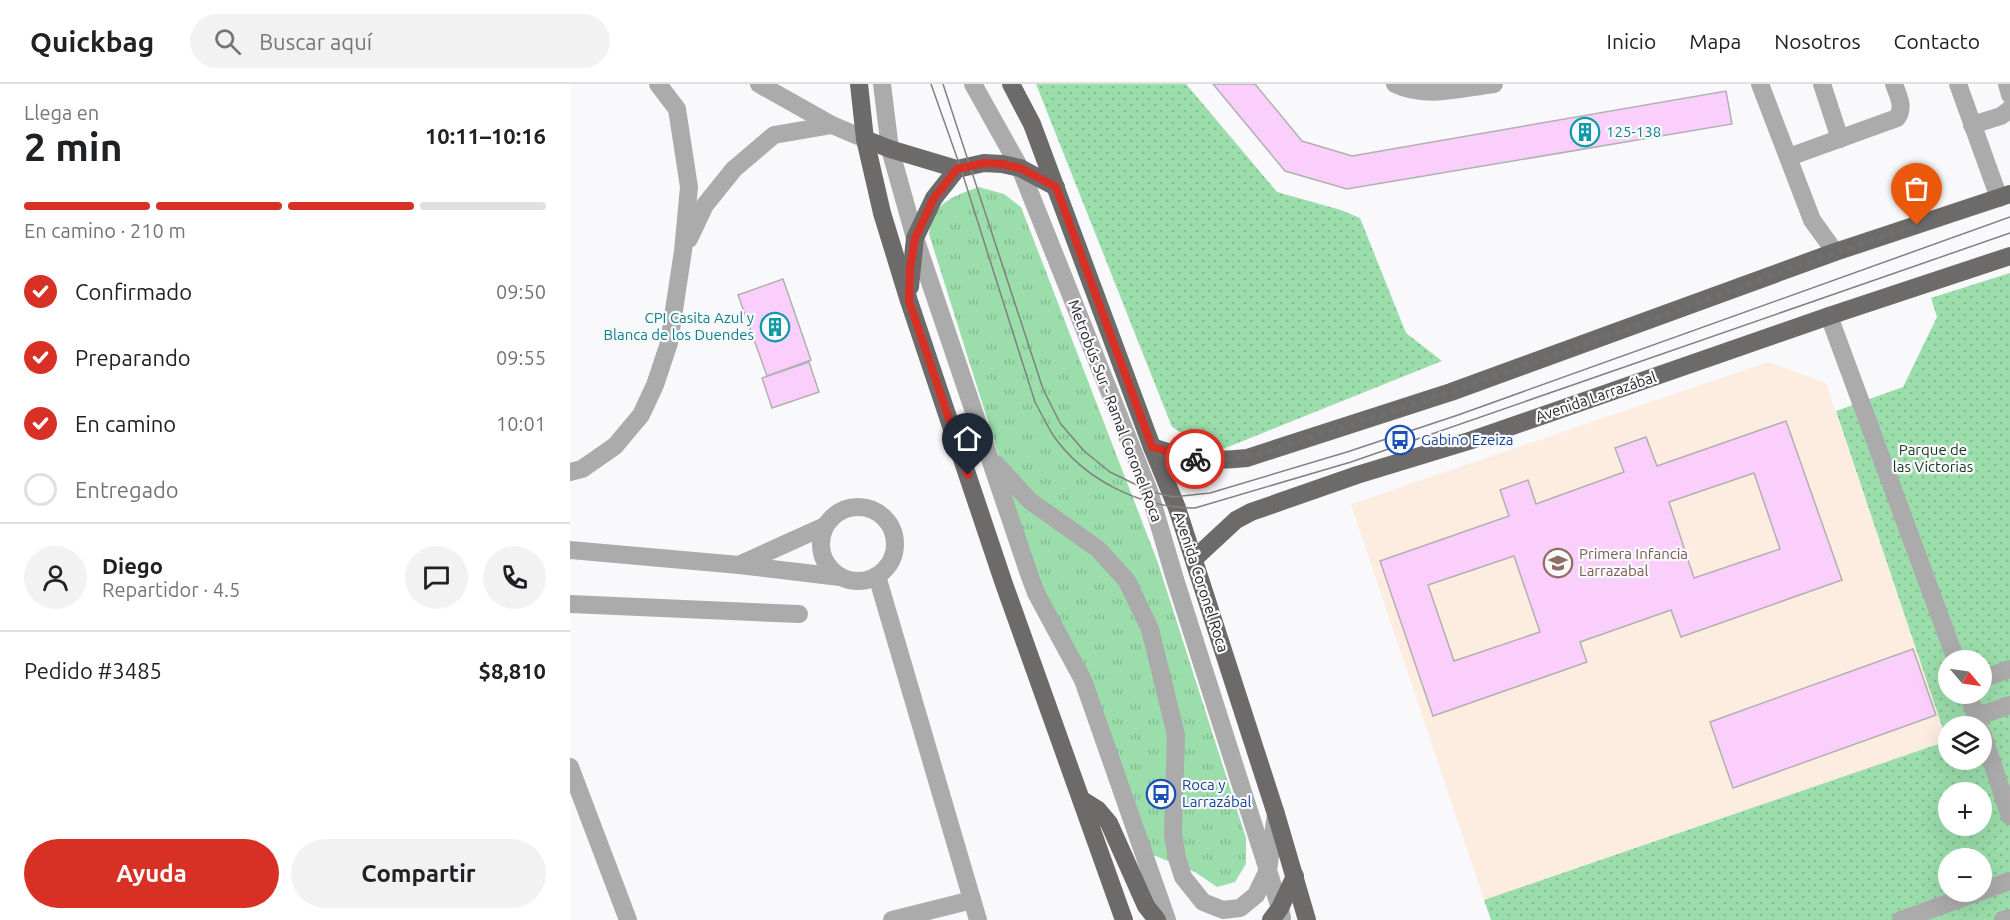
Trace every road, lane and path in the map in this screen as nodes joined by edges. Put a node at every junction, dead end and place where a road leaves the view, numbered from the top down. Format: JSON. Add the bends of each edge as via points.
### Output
{"nodes":[{"id":1,"x":658,"y":84,"type":"edge"},
{"id":2,"x":759,"y":84,"type":"edge"},
{"id":3,"x":859,"y":84,"type":"edge"},
{"id":4,"x":882,"y":84,"type":"edge"},
{"id":5,"x":973,"y":84,"type":"edge"},
{"id":6,"x":1011,"y":84,"type":"edge"},
{"id":7,"x":1395,"y":84,"type":"edge"},
{"id":8,"x":1494,"y":84,"type":"edge"},
{"id":9,"x":1760,"y":84,"type":"edge"},
{"id":10,"x":1822,"y":84,"type":"edge"},
{"id":11,"x":1894,"y":84,"type":"edge"},
{"id":12,"x":1958,"y":84,"type":"edge"},
{"id":13,"x":2007,"y":84,"type":"edge"},
{"id":14,"x":2010,"y":95,"type":"edge"},
{"id":15,"x":2010,"y":109,"type":"edge"},
{"id":16,"x":832,"y":124,"type":"junction"},
{"id":17,"x":1972,"y":125,"type":"junction"},
{"id":18,"x":1840,"y":138,"type":"junction"},
{"id":19,"x":865,"y":139,"type":"junction"},
{"id":20,"x":890,"y":149,"type":"junction"},
{"id":21,"x":1789,"y":158,"type":"junction"},
{"id":22,"x":1020,"y":168,"type":"junction"},
{"id":23,"x":957,"y":169,"type":"junction"},
{"id":24,"x":1056,"y":187,"type":"junction"},
{"id":25,"x":2005,"y":196,"type":"edge"},
{"id":26,"x":915,"y":238,"type":"junction"},
{"id":27,"x":683,"y":251,"type":"junction"},
{"id":28,"x":1835,"y":252,"type":"junction"},
{"id":29,"x":2010,"y":256,"type":"edge"},
{"id":30,"x":909,"y":301,"type":"junction"},
{"id":31,"x":1829,"y":316,"type":"junction"},
{"id":32,"x":1152,"y":447,"type":"junction"},
{"id":33,"x":991,"y":458,"type":"junction"},
{"id":34,"x":570,"y":472,"type":"edge"},
{"id":35,"x":825,"y":526,"type":"junction"},
{"id":36,"x":570,"y":550,"type":"edge"},
{"id":37,"x":1194,"y":559,"type":"junction"},
{"id":38,"x":739,"y":565,"type":"junction"},
{"id":39,"x":877,"y":576,"type":"junction"},
{"id":40,"x":840,"y":577,"type":"junction"},
{"id":41,"x":570,"y":604,"type":"edge"},
{"id":42,"x":799,"y":615,"type":"dead end"},
{"id":43,"x":1952,"y":650,"type":"edge"},
{"id":44,"x":2010,"y":669,"type":"edge"},
{"id":45,"x":1992,"y":675,"type":"edge"},
{"id":46,"x":2010,"y":705,"type":"edge"},
{"id":47,"x":1992,"y":717,"type":"edge"},
{"id":48,"x":1992,"y":763,"type":"edge"},
{"id":49,"x":570,"y":767,"type":"edge"},
{"id":50,"x":1082,"y":800,"type":"junction"},
{"id":51,"x":1276,"y":814,"type":"junction"},
{"id":52,"x":2010,"y":816,"type":"edge"},
{"id":53,"x":1268,"y":870,"type":"junction"},
{"id":54,"x":1295,"y":876,"type":"junction"},
{"id":55,"x":2010,"y":881,"type":"edge"},
{"id":56,"x":972,"y":900,"type":"junction"},
{"id":57,"x":1278,"y":916,"type":"edge"},
{"id":58,"x":2010,"y":918,"type":"edge"},
{"id":59,"x":628,"y":920,"type":"edge"},
{"id":60,"x":892,"y":920,"type":"edge"},
{"id":61,"x":978,"y":920,"type":"edge"},
{"id":62,"x":1124,"y":920,"type":"edge"},
{"id":63,"x":1157,"y":920,"type":"edge"},
{"id":64,"x":1167,"y":920,"type":"edge"},
{"id":65,"x":1307,"y":920,"type":"edge"},
{"id":66,"x":1901,"y":920,"type":"edge"},
{"id":67,"x":2003,"y":920,"type":"edge"}],
"edges":[{"from":1,"to":27,"type":"street","via":[[677,110],[689,187]]},
{"from":2,"to":16,"type":"street"},
{"from":3,"to":19,"type":"main road"},
{"from":4,"to":20,"type":"street"},
{"from":5,"to":22,"type":"street","name":"Metrobús Sur - Ramal Coronel Roca"},
{"from":6,"to":24,"type":"main road","name":"Avenida Coronel Roca","via":[[1032,124]]},
{"from":7,"to":8,"type":"street","via":[[1429,93]]},
{"from":9,"to":21,"type":"street"},
{"from":10,"to":18,"type":"street"},
{"from":11,"to":18,"type":"street","via":[[1901,105],[1897,118]]},
{"from":12,"to":17,"type":"street"},
{"from":13,"to":14,"type":"street"},
{"from":15,"to":17,"type":"street"},
{"from":16,"to":19,"type":"street"},
{"from":16,"to":27,"type":"street","via":[[774,135],[734,169],[705,205]]},
{"from":17,"to":25,"type":"street"},
{"from":18,"to":21,"type":"street"},
{"from":19,"to":20,"type":"main road"},
{"from":19,"to":30,"type":"main road"},
{"from":20,"to":23,"type":"main road"},
{"from":20,"to":26,"type":"street"},
{"from":21,"to":28,"type":"street","via":[[1812,220]]},
{"from":22,"to":23,"type":"main road","via":[[984,163]]},
{"from":22,"to":24,"type":"main road"},
{"from":22,"to":53,"type":"street","name":"Metrobús Sur - Ramal Coronel Roca","via":[[1149,491]]},
{"from":23,"to":26,"type":"main road","via":[[934,198]]},
{"from":24,"to":32,"type":"main road","name":"Avenida Coronel Roca"},
{"from":25,"to":28,"type":"main road"},
{"from":26,"to":30,"type":"main road"},
{"from":26,"to":33,"type":"street"},
{"from":27,"to":34,"type":"street","via":[[669,343],[641,415],[615,446],[582,469]]},
{"from":28,"to":32,"type":"main road","via":[[1451,392],[1247,458],[1196,460]]},
{"from":29,"to":31,"type":"main road","name":"Avenida Larrazábal"},
{"from":30,"to":50,"type":"main road"},
{"from":31,"to":37,"type":"main road","name":"Avenida Larrazábal","via":[[1251,512],[1236,520]]},
{"from":31,"to":43,"type":"street"},
{"from":32,"to":37,"type":"main road","name":"Avenida Coronel Roca"},
{"from":33,"to":53,"type":"street","via":[[1030,501],[1098,549],[1127,581],[1150,629],[1176,735],[1173,834],[1183,877],[1203,902],[1223,910],[1240,908],[1256,895]]},
{"from":33,"to":64,"type":"street","via":[[1036,593],[1083,680]]},
{"from":35,"to":38,"type":"street"},
{"from":35,"to":39,"type":"street","via":[[843,509],[855,506],[879,513],[893,532],[895,545],[890,562]]},
{"from":35,"to":40,"type":"street","via":[[820,548],[830,570]]},
{"from":36,"to":38,"type":"street"},
{"from":37,"to":51,"type":"main road","name":"Avenida Coronel Roca"},
{"from":38,"to":40,"type":"street"},
{"from":39,"to":40,"type":"street","via":[[865,581]]},
{"from":39,"to":56,"type":"street"},
{"from":41,"to":42,"type":"street"},
{"from":44,"to":45,"type":"street"},
{"from":46,"to":47,"type":"street"},
{"from":48,"to":52,"type":"street"},
{"from":49,"to":59,"type":"street"},
{"from":50,"to":62,"type":"main road"},
{"from":50,"to":63,"type":"main road","via":[[1109,823],[1146,906]]},
{"from":51,"to":53,"type":"street"},
{"from":51,"to":54,"type":"main road","name":"Avenida Coronel Roca"},
{"from":53,"to":57,"type":"street","name":"Metrobús Sur - Ramal Coronel Roca"},
{"from":54,"to":57,"type":"main road"},
{"from":54,"to":65,"type":"main road","name":"Avenida Coronel Roca"},
{"from":55,"to":66,"type":"street"},
{"from":56,"to":60,"type":"street"},
{"from":56,"to":61,"type":"street"},
{"from":58,"to":67,"type":"street"}]}
